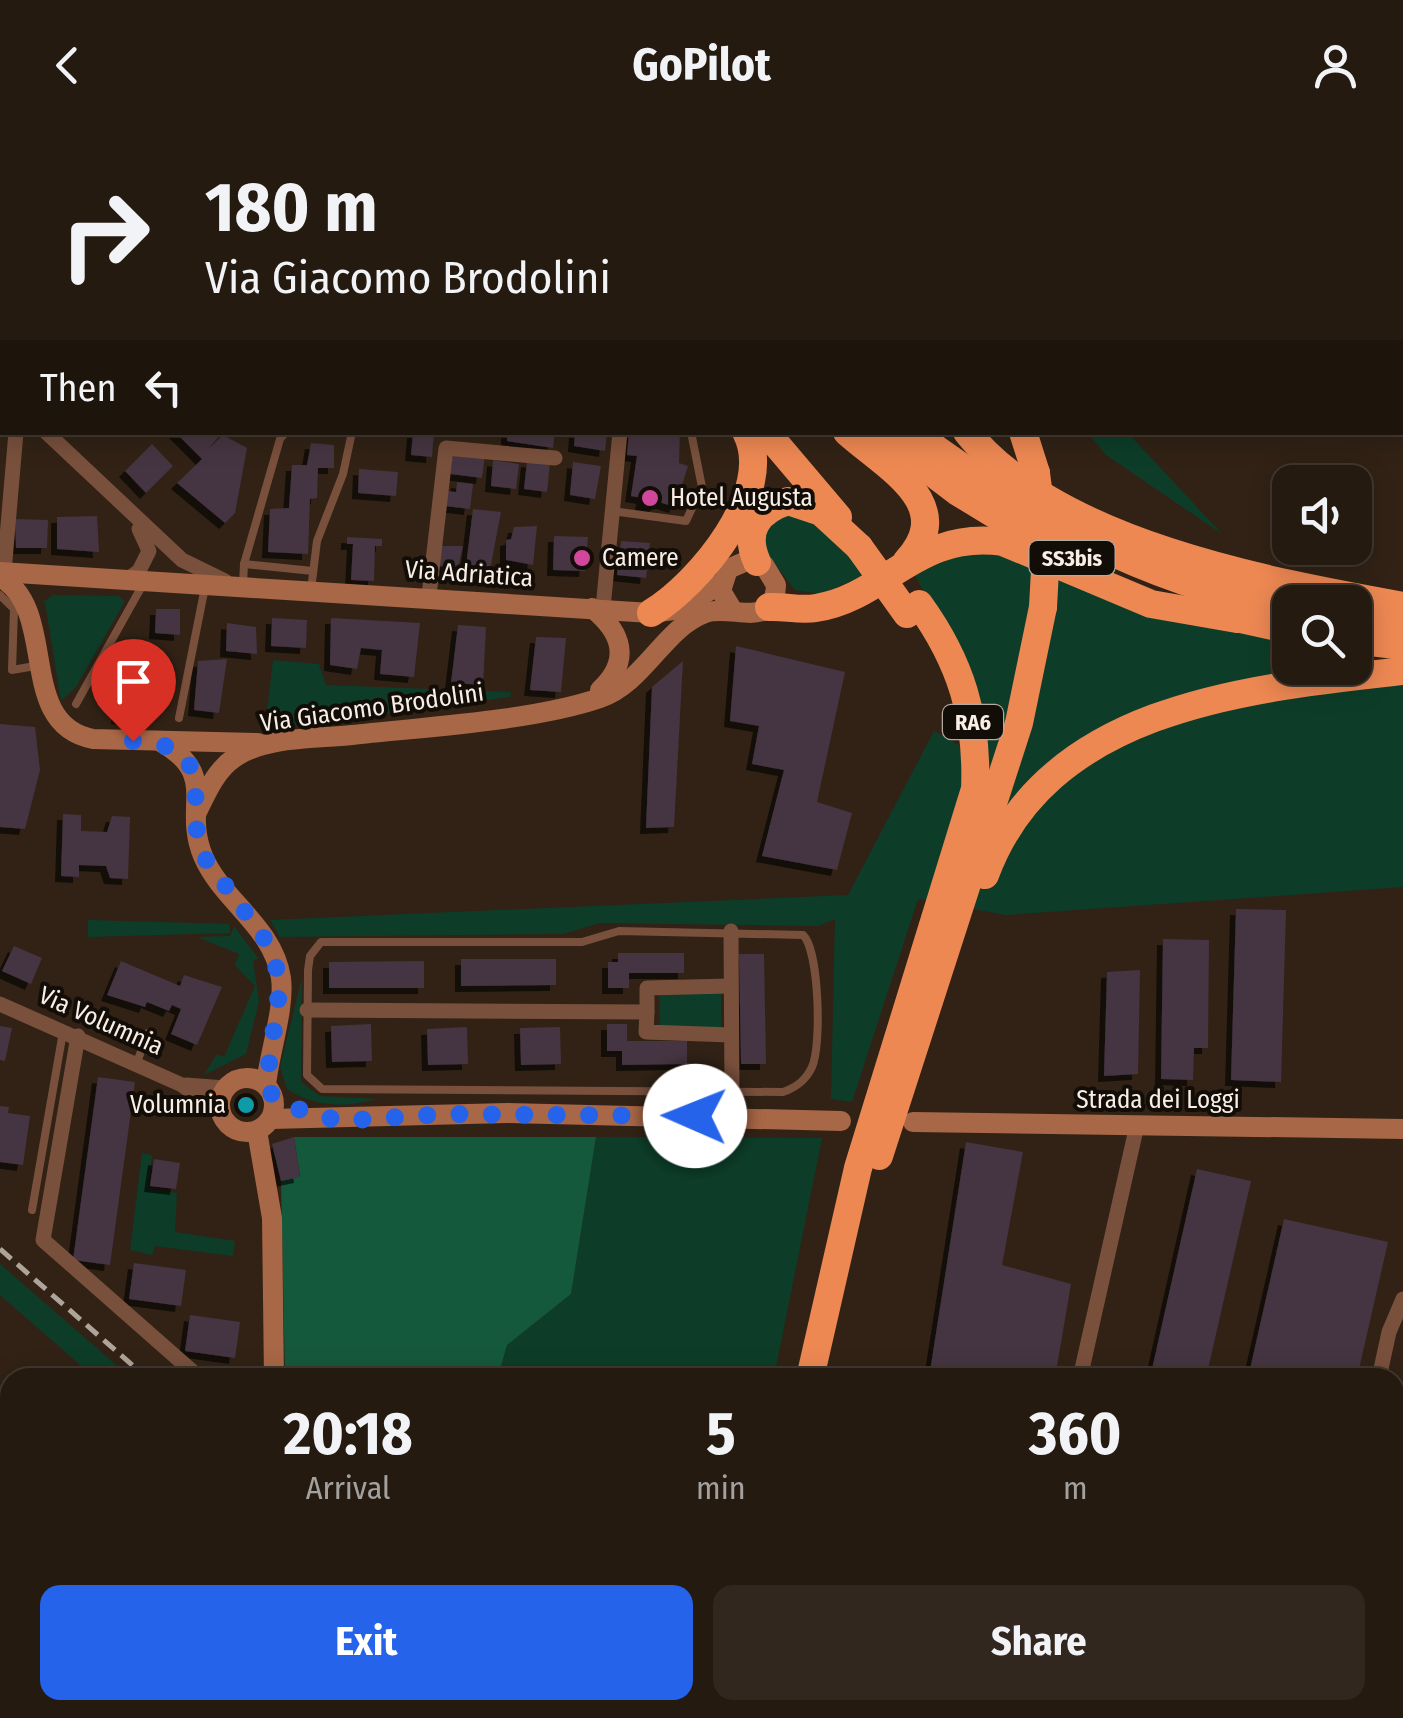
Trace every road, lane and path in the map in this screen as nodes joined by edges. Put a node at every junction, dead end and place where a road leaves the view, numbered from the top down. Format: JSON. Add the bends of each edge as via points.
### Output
{"nodes":[{"id":1,"x":16,"y":435,"type":"edge"},
{"id":2,"x":49,"y":435,"type":"edge"},
{"id":3,"x":283,"y":435,"type":"edge"},
{"id":4,"x":351,"y":435,"type":"edge"},
{"id":5,"x":620,"y":435,"type":"edge"},
{"id":6,"x":693,"y":435,"type":"edge"},
{"id":7,"x":747,"y":435,"type":"edge"},
{"id":8,"x":769,"y":435,"type":"edge"},
{"id":9,"x":794,"y":435,"type":"edge"},
{"id":10,"x":851,"y":435,"type":"edge"},
{"id":11,"x":884,"y":435,"type":"edge"},
{"id":12,"x":917,"y":435,"type":"edge"},
{"id":13,"x":971,"y":435,"type":"edge"},
{"id":14,"x":1024,"y":435,"type":"edge"},
{"id":15,"x":554,"y":458,"type":"dead end"},
{"id":16,"x":118,"y":502,"type":"junction"},
{"id":17,"x":612,"y":511,"type":"junction"},
{"id":18,"x":866,"y":542,"type":"junction"},
{"id":19,"x":907,"y":560,"type":"junction"},
{"id":20,"x":757,"y":562,"type":"junction"},
{"id":21,"x":244,"y":564,"type":"junction"},
{"id":22,"x":2,"y":574,"type":"edge"},
{"id":23,"x":75,"y":576,"type":"junction"},
{"id":24,"x":135,"y":581,"type":"junction"},
{"id":25,"x":312,"y":581,"type":"junction"},
{"id":26,"x":722,"y":583,"type":"junction"},
{"id":27,"x":204,"y":587,"type":"junction"},
{"id":28,"x":252,"y":588,"type":"junction"},
{"id":29,"x":0,"y":595,"type":"edge"},
{"id":30,"x":429,"y":596,"type":"junction"},
{"id":31,"x":772,"y":596,"type":"junction"},
{"id":32,"x":1272,"y":606,"type":"edge"},
{"id":33,"x":1403,"y":606,"type":"edge"},
{"id":34,"x":597,"y":608,"type":"junction"},
{"id":35,"x":733,"y":610,"type":"junction"},
{"id":36,"x":651,"y":613,"type":"junction"},
{"id":37,"x":1237,"y":620,"type":"junction"},
{"id":38,"x":32,"y":623,"type":"junction"},
{"id":39,"x":1372,"y":623,"type":"edge"},
{"id":40,"x":1272,"y":627,"type":"edge"},
{"id":41,"x":1403,"y":627,"type":"edge"},
{"id":42,"x":1372,"y":642,"type":"edge"},
{"id":43,"x":1403,"y":646,"type":"edge"},
{"id":44,"x":40,"y":665,"type":"junction"},
{"id":45,"x":1403,"y":671,"type":"edge"},
{"id":46,"x":586,"y":701,"type":"junction"},
{"id":47,"x":76,"y":704,"type":"dead end"},
{"id":48,"x":179,"y":718,"type":"dead end"},
{"id":49,"x":161,"y":742,"type":"junction"},
{"id":50,"x":270,"y":744,"type":"junction"},
{"id":51,"x":196,"y":814,"type":"junction"},
{"id":52,"x":975,"y":852,"type":"junction"},
{"id":53,"x":731,"y":932,"type":"junction"},
{"id":54,"x":730,"y":986,"type":"junction"},
{"id":55,"x":0,"y":1004,"type":"edge"},
{"id":56,"x":307,"y":1010,"type":"junction"},
{"id":57,"x":647,"y":1012,"type":"junction"},
{"id":58,"x":273,"y":1026,"type":"junction"},
{"id":59,"x":71,"y":1033,"type":"junction"},
{"id":60,"x":148,"y":1033,"type":"dead end"},
{"id":61,"x":731,"y":1035,"type":"junction"},
{"id":62,"x":137,"y":1062,"type":"junction"},
{"id":63,"x":234,"y":1083,"type":"junction"},
{"id":64,"x":182,"y":1084,"type":"junction"},
{"id":65,"x":394,"y":1090,"type":"junction"},
{"id":66,"x":270,"y":1091,"type":"junction"},
{"id":67,"x":696,"y":1092,"type":"junction"},
{"id":68,"x":732,"y":1092,"type":"junction"},
{"id":69,"x":393,"y":1116,"type":"junction"},
{"id":70,"x":695,"y":1116,"type":"junction"},
{"id":71,"x":227,"y":1121,"type":"junction"},
{"id":72,"x":340,"y":1121,"type":"junction"},
{"id":73,"x":841,"y":1121,"type":"dead end"},
{"id":74,"x":913,"y":1122,"type":"dead end"},
{"id":75,"x":264,"y":1125,"type":"junction"},
{"id":76,"x":1137,"y":1125,"type":"junction"},
{"id":77,"x":1403,"y":1129,"type":"edge"},
{"id":78,"x":268,"y":1195,"type":"junction"},
{"id":79,"x":32,"y":1210,"type":"dead end"},
{"id":80,"x":1403,"y":1299,"type":"edge"},
{"id":81,"x":834,"y":1314,"type":"junction"},
{"id":82,"x":188,"y":1368,"type":"edge"},
{"id":83,"x":274,"y":1368,"type":"edge"},
{"id":84,"x":814,"y":1368,"type":"edge"},
{"id":85,"x":830,"y":1368,"type":"edge"},
{"id":86,"x":1082,"y":1368,"type":"edge"},
{"id":87,"x":1381,"y":1368,"type":"edge"}],
"edges":[{"from":1,"to":22,"type":"street"},
{"from":2,"to":16,"type":"street"},
{"from":3,"to":21,"type":"lane"},
{"from":4,"to":25,"type":"lane","via":[[316,541]]},
{"from":5,"to":17,"type":"street"},
{"from":6,"to":17,"type":"lane","via":[[702,487],[686,521]]},
{"from":7,"to":36,"type":"highway","via":[[756,464],[736,520],[687,587]]},
{"from":8,"to":18,"type":"highway","number":"RA6"},
{"from":9,"to":18,"type":"highway","number":"RA6"},
{"from":10,"to":19,"type":"highway","via":[[906,482],[924,509],[928,522]]},
{"from":11,"to":37,"type":"highway","number":"SS3bis","via":[[958,492],[1046,546],[1132,585]]},
{"from":12,"to":32,"type":"highway","number":"SS3bis","via":[[1052,526],[1140,566]]},
{"from":13,"to":33,"type":"highway","via":[[1012,474],[1148,546],[1248,577]]},
{"from":14,"to":52,"type":"highway","bridge":true,"via":[[1045,534],[1044,607],[1019,723]]},
{"from":15,"to":30,"type":"street","via":[[446,448]]},
{"from":16,"to":24,"type":"street","via":[[149,544]]},
{"from":16,"to":28,"type":"street","via":[[197,571]]},
{"from":17,"to":34,"type":"street"},
{"from":18,"to":20,"type":"highway","via":[[821,512],[788,501],[752,526]]},
{"from":18,"to":52,"type":"highway","number":"RA6","bridge":true,"via":[[913,609],[943,672],[961,727]]},
{"from":19,"to":31,"type":"highway","via":[[813,609]]},
{"from":19,"to":37,"type":"highway","via":[[964,541],[1003,542],[1152,604]]},
{"from":20,"to":26,"type":"main road","via":[[734,564]]},
{"from":20,"to":31,"type":"main road","via":[[770,570]]},
{"from":21,"to":25,"type":"lane"},
{"from":21,"to":28,"type":"lane"},
{"from":22,"to":23,"type":"main road","name":"Via Adriatica"},
{"from":22,"to":38,"type":"main road"},
{"from":23,"to":24,"type":"main road","name":"Via Adriatica"},
{"from":23,"to":38,"type":"main road","via":[[40,592]]},
{"from":24,"to":27,"type":"main road","name":"Via Adriatica"},
{"from":24,"to":47,"type":"lane"},
{"from":25,"to":28,"type":"main road","name":"Via Adriatica"},
{"from":25,"to":30,"type":"main road","name":"Via Adriatica"},
{"from":26,"to":35,"type":"main road"},
{"from":26,"to":36,"type":"main road","name":"Via Adriatica","via":[[681,609]]},
{"from":27,"to":28,"type":"main road","name":"Via Adriatica"},
{"from":27,"to":48,"type":"lane"},
{"from":29,"to":44,"type":"lane","via":[[14,609],[12,670]]},
{"from":30,"to":34,"type":"main road","name":"Via Adriatica"},
{"from":31,"to":35,"type":"main road","via":[[756,614]]},
{"from":34,"to":36,"type":"main road","name":"Via Adriatica"},
{"from":34,"to":46,"type":"main road","via":[[622,652],[613,678]]},
{"from":35,"to":46,"type":"main road","name":"Via Giacomo Brodolini","via":[[696,617],[637,674]]},
{"from":37,"to":40,"type":"highway","number":"SS3bis"},
{"from":38,"to":44,"type":"main road"},
{"from":39,"to":41,"type":"highway"},
{"from":42,"to":43,"type":"highway"},
{"from":44,"to":49,"type":"main road","via":[[55,714],[93,746]]},
{"from":45,"to":52,"type":"highway","via":[[1220,696],[1125,728],[1044,786]]},
{"from":46,"to":50,"type":"main road","name":"Via Giacomo Brodolini"},
{"from":49,"to":50,"type":"main road"},
{"from":49,"to":51,"type":"main road","via":[[192,766]]},
{"from":50,"to":51,"type":"main road","name":"Via Giacomo Brodolini","via":[[221,769]]},
{"from":51,"to":58,"type":"main road","via":[[208,866],[273,952],[281,1002]]},
{"from":52,"to":81,"type":"highway","number":"RA6"},
{"from":52,"to":81,"type":"highway","number":"RA6","via":[[888,1061]]},
{"from":53,"to":54,"type":"street"},
{"from":53,"to":56,"type":"lane","via":[[619,930],[582,942],[321,942],[310,956]]},
{"from":53,"to":68,"type":"lane","via":[[788,932],[812,943],[816,1058],[794,1088]]},
{"from":54,"to":57,"type":"street","via":[[647,988]]},
{"from":54,"to":61,"type":"street"},
{"from":55,"to":59,"type":"street","name":"Via Volumnia"},
{"from":56,"to":57,"type":"street"},
{"from":56,"to":65,"type":"lane","via":[[307,1076],[315,1088]]},
{"from":57,"to":61,"type":"street","via":[[646,1032]]},
{"from":58,"to":63,"type":"main road"},
{"from":58,"to":66,"type":"main road"},
{"from":59,"to":62,"type":"street","name":"Via Volumnia"},
{"from":59,"to":79,"type":"lane"},
{"from":59,"to":82,"type":"street","via":[[44,1240]]},
{"from":60,"to":62,"type":"lane"},
{"from":61,"to":68,"type":"street"},
{"from":62,"to":64,"type":"street","name":"Via Volumnia"},
{"from":63,"to":64,"type":"street","name":"Via Volumnia"},
{"from":63,"to":66,"type":"main road"},
{"from":63,"to":71,"type":"main road"},
{"from":64,"to":71,"type":"street","name":"Via Volumnia"},
{"from":65,"to":67,"type":"lane"},
{"from":65,"to":69,"type":"lane"},
{"from":66,"to":72,"type":"main road","via":[[298,1109]]},
{"from":66,"to":75,"type":"main road","name":"Via Volumnia"},
{"from":67,"to":68,"type":"lane"},
{"from":67,"to":70,"type":"lane"},
{"from":69,"to":70,"type":"main road"},
{"from":69,"to":72,"type":"main road"},
{"from":70,"to":73,"type":"main road"},
{"from":71,"to":75,"type":"main road"},
{"from":71,"to":78,"type":"main road","name":"Via Volumnia"},
{"from":72,"to":75,"type":"main road"},
{"from":74,"to":76,"type":"main road","name":"Strada dei Loggi"},
{"from":75,"to":78,"type":"main road","name":"Via Volumnia"},
{"from":76,"to":77,"type":"main road","name":"Strada dei Loggi"},
{"from":76,"to":86,"type":"street"},
{"from":78,"to":83,"type":"main road","name":"Via Volumnia"},
{"from":80,"to":87,"type":"street"},
{"from":81,"to":84,"type":"highway","number":"RA6"},
{"from":81,"to":85,"type":"highway","number":"RA6"}]}
